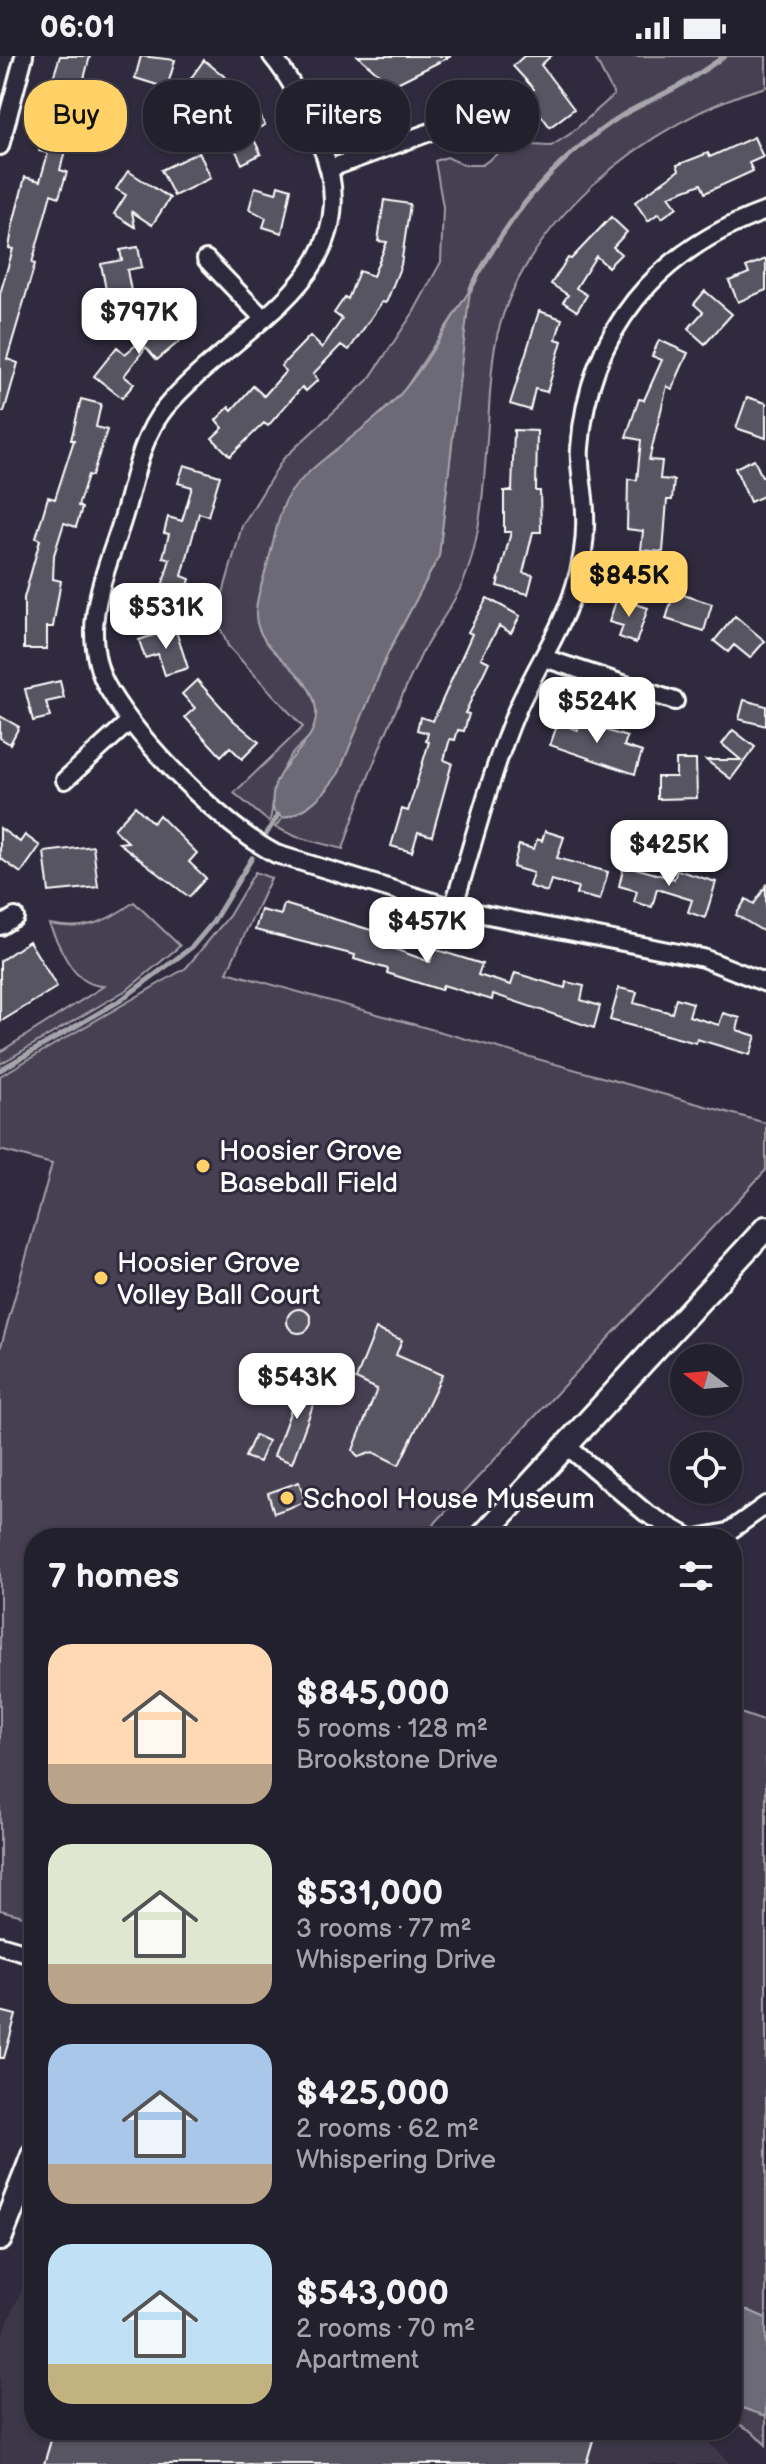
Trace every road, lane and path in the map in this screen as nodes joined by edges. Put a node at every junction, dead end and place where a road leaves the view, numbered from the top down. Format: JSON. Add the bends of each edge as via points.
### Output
{"nodes":[{"id":1,"x":24,"y":56,"type":"edge"},
{"id":2,"x":272,"y":56,"type":"edge"},
{"id":3,"x":426,"y":134,"type":"edge"},
{"id":4,"x":0,"y":146,"type":"edge"},
{"id":5,"x":331,"y":168,"type":"junction"},
{"id":6,"x":766,"y":211,"type":"edge"},
{"id":7,"x":206,"y":259,"type":"dead end"},
{"id":8,"x":264,"y":319,"type":"junction"},
{"id":9,"x":544,"y":658,"type":"junction"},
{"id":10,"x":675,"y":701,"type":"dead end"},
{"id":11,"x":130,"y":721,"type":"junction"},
{"id":12,"x":65,"y":780,"type":"dead end"},
{"id":13,"x":453,"y":908,"type":"junction"},
{"id":14,"x":766,"y":983,"type":"edge"},
{"id":15,"x":766,"y":1228,"type":"edge"},
{"id":16,"x":567,"y":1446,"type":"junction"},
{"id":17,"x":766,"y":1505,"type":"edge"},
{"id":18,"x":490,"y":1528,"type":"edge"},
{"id":19,"x":672,"y":1528,"type":"edge"},
{"id":20,"x":734,"y":1528,"type":"edge"},
{"id":21,"x":0,"y":1945,"type":"edge"},
{"id":22,"x":24,"y":1952,"type":"edge"},
{"id":23,"x":24,"y":2178,"type":"edge"},
{"id":24,"x":0,"y":2239,"type":"edge"}],
"edges":[{"from":1,"to":4,"type":"street"},
{"from":2,"to":5,"type":"street","via":[[294,86]]},
{"from":3,"to":5,"type":"street"},
{"from":5,"to":8,"type":"street","via":[[327,239],[301,287]]},
{"from":6,"to":9,"type":"street","via":[[665,268],[637,293],[605,346],[588,398],[579,451],[585,515],[576,584]]},
{"from":7,"to":8,"type":"street"},
{"from":8,"to":11,"type":"street","via":[[164,409],[145,443],[94,633],[102,675]]},
{"from":9,"to":10,"type":"street"},
{"from":9,"to":13,"type":"street","via":[[501,752]]},
{"from":11,"to":12,"type":"street"},
{"from":11,"to":13,"type":"street","via":[[249,840],[313,867]]},
{"from":13,"to":14,"type":"street","via":[[703,958]]},
{"from":15,"to":16,"type":"main road"},
{"from":16,"to":18,"type":"main road"},
{"from":16,"to":19,"type":"street","via":[[646,1513]]},
{"from":17,"to":20,"type":"street"},
{"from":21,"to":22,"type":"street"},
{"from":23,"to":24,"type":"main road"}]}
